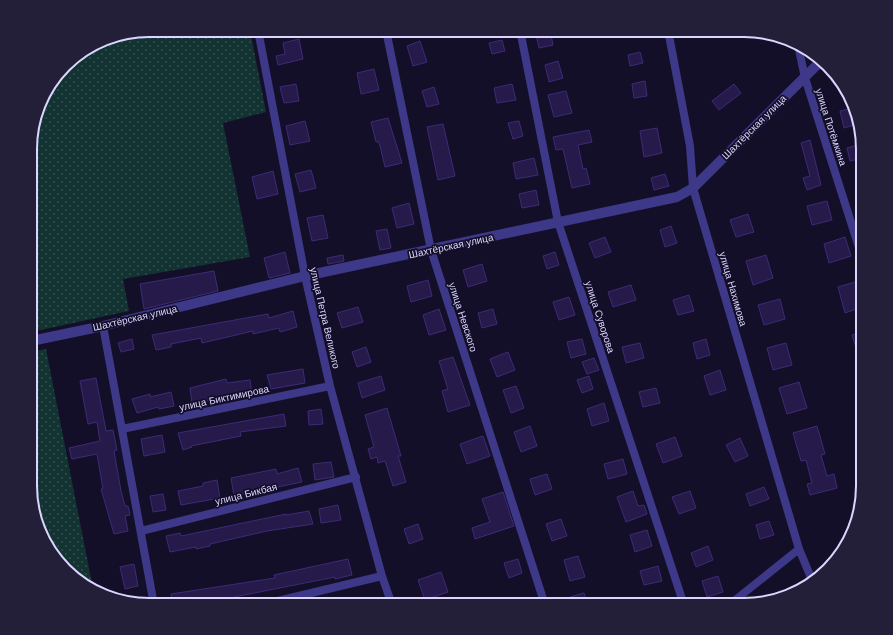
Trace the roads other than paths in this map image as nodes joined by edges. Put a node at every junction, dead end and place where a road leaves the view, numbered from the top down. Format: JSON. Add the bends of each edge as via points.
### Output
{"nodes":[{"id":1,"x":259,"y":37,"type":"edge"},
{"id":2,"x":387,"y":37,"type":"edge"},
{"id":3,"x":521,"y":37,"type":"edge"},
{"id":4,"x":669,"y":37,"type":"edge"},
{"id":5,"x":799,"y":52,"type":"edge"},
{"id":6,"x":817,"y":65,"type":"edge"},
{"id":7,"x":805,"y":78,"type":"junction"},
{"id":8,"x":693,"y":188,"type":"junction"},
{"id":9,"x":558,"y":222,"type":"junction"},
{"id":10,"x":856,"y":238,"type":"edge"},
{"id":11,"x":431,"y":250,"type":"junction"},
{"id":12,"x":305,"y":276,"type":"junction"},
{"id":13,"x":103,"y":326,"type":"junction"},
{"id":14,"x":37,"y":340,"type":"edge"},
{"id":15,"x":330,"y":386,"type":"junction"},
{"id":16,"x":122,"y":429,"type":"junction"},
{"id":17,"x":356,"y":477,"type":"junction"},
{"id":18,"x":140,"y":531,"type":"junction"},
{"id":19,"x":799,"y":549,"type":"junction"},
{"id":20,"x":382,"y":576,"type":"junction"},
{"id":21,"x":810,"y":576,"type":"edge"},
{"id":22,"x":153,"y":598,"type":"edge"},
{"id":23,"x":290,"y":598,"type":"edge"},
{"id":24,"x":390,"y":598,"type":"edge"},
{"id":25,"x":543,"y":598,"type":"edge"},
{"id":26,"x":682,"y":598,"type":"edge"},
{"id":27,"x":738,"y":598,"type":"edge"}],
"edges":[{"from":1,"to":12,"type":"street","name":"улица Петра Великого"},
{"from":2,"to":11,"type":"street","name":"улица Невского"},
{"from":3,"to":9,"type":"street","name":"улица Суворова"},
{"from":4,"to":8,"type":"street","name":"улица Нахимова","via":[[690,146]]},
{"from":5,"to":7,"type":"street","name":"улица Потёмкина"},
{"from":6,"to":7,"type":"street","name":"Шахтёрская улица"},
{"from":7,"to":8,"type":"street","name":"Шахтёрская улица"},
{"from":7,"to":10,"type":"street","name":"улица Потёмкина"},
{"from":8,"to":9,"type":"street","name":"Шахтёрская улица","via":[[677,197]]},
{"from":8,"to":19,"type":"street","name":"улица Нахимова"},
{"from":9,"to":11,"type":"street","name":"Шахтёрская улица"},
{"from":9,"to":26,"type":"street","name":"улица Суворова"},
{"from":11,"to":12,"type":"street","name":"Шахтёрская улица"},
{"from":11,"to":25,"type":"street","name":"улица Невского"},
{"from":12,"to":13,"type":"street","name":"Шахтёрская улица"},
{"from":12,"to":15,"type":"street","name":"улица Петра Великого"},
{"from":13,"to":14,"type":"street","name":"Шахтёрская улица"},
{"from":13,"to":16,"type":"street"},
{"from":15,"to":16,"type":"street","name":"улица Биктимирова"},
{"from":15,"to":17,"type":"street","name":"улица Петра Великого"},
{"from":16,"to":18,"type":"street"},
{"from":17,"to":18,"type":"street","name":"улица Бикбая"},
{"from":17,"to":20,"type":"street","name":"улица Петра Великого"},
{"from":18,"to":22,"type":"street"},
{"from":19,"to":21,"type":"street","name":"улица Нахимова"},
{"from":19,"to":27,"type":"street"},
{"from":20,"to":23,"type":"street"},
{"from":20,"to":24,"type":"street","name":"улица Петра Великого"}]}
